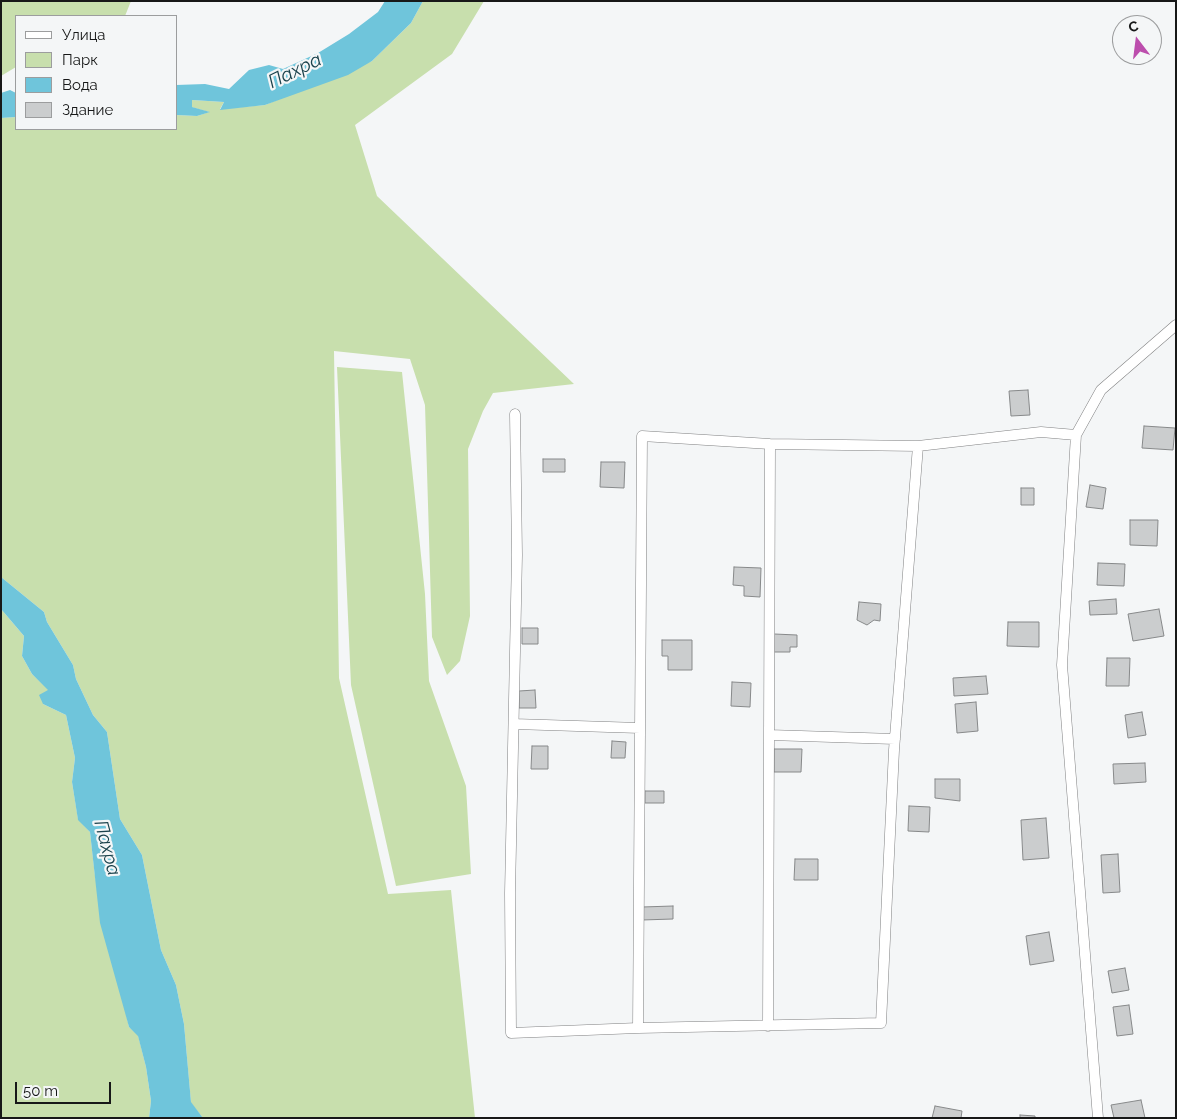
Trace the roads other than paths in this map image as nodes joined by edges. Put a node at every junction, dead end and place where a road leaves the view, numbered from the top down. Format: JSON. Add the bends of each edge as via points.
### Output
{"nodes":[{"id":1,"x":1176,"y":325,"type":"edge"},
{"id":2,"x":515,"y":414,"type":"dead end"},
{"id":3,"x":1076,"y":435,"type":"junction"},
{"id":4,"x":770,"y":444,"type":"junction"},
{"id":5,"x":918,"y":446,"type":"junction"},
{"id":6,"x":514,"y":724,"type":"junction"},
{"id":7,"x":640,"y":728,"type":"junction"},
{"id":8,"x":769,"y":735,"type":"junction"},
{"id":9,"x":895,"y":739,"type":"junction"},
{"id":10,"x":768,"y":1026,"type":"junction"},
{"id":11,"x":638,"y":1028,"type":"junction"},
{"id":12,"x":1098,"y":1118,"type":"edge"}],
"edges":[{"from":1,"to":3,"type":"street","via":[[1101,390]]},
{"from":2,"to":6,"type":"street"},
{"from":3,"to":5,"type":"street","via":[[1041,432]]},
{"from":3,"to":12,"type":"street","via":[[1062,665]]},
{"from":4,"to":5,"type":"street"},
{"from":4,"to":7,"type":"street","via":[[642,436]]},
{"from":4,"to":8,"type":"street"},
{"from":5,"to":9,"type":"street"},
{"from":6,"to":7,"type":"street"},
{"from":6,"to":11,"type":"street","via":[[511,1033]]},
{"from":7,"to":11,"type":"street"},
{"from":8,"to":9,"type":"street"},
{"from":8,"to":10,"type":"street"},
{"from":9,"to":10,"type":"street","via":[[881,1023]]},
{"from":10,"to":11,"type":"street"}]}
